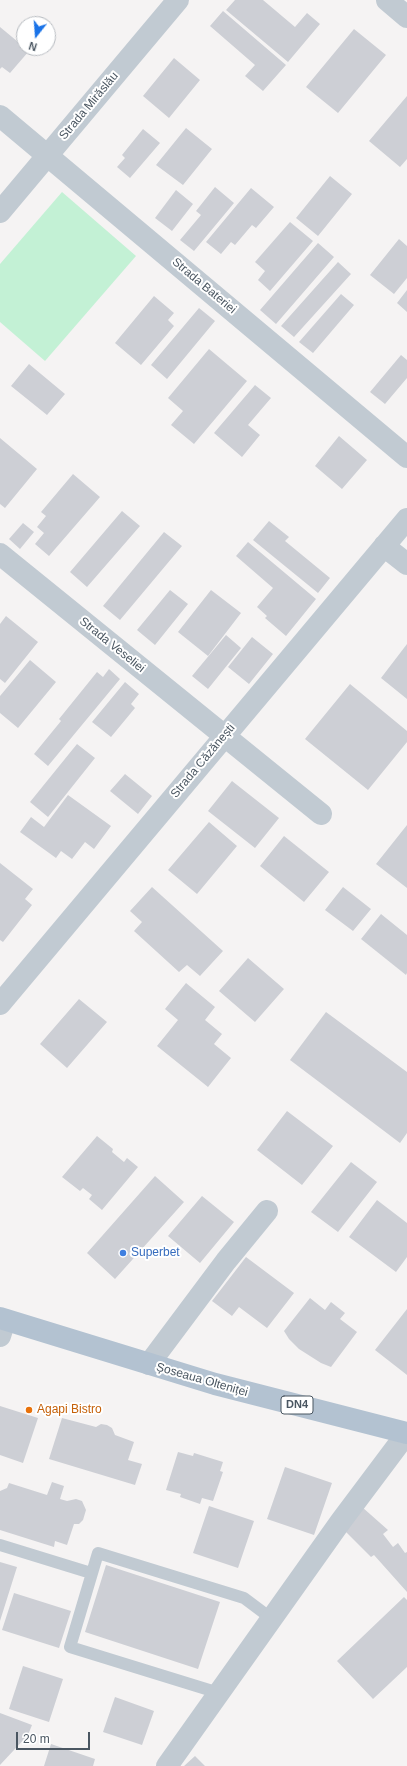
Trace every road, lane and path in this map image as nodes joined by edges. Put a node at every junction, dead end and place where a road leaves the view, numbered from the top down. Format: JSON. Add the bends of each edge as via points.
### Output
{"nodes":[{"id":1,"x":178,"y":0,"type":"edge"},
{"id":2,"x":387,"y":0,"type":"edge"},
{"id":3,"x":407,"y":17,"type":"edge"},
{"id":4,"x":0,"y":116,"type":"edge"},
{"id":5,"x":48,"y":155,"type":"junction"},
{"id":6,"x":0,"y":212,"type":"edge"},
{"id":7,"x":407,"y":457,"type":"edge"},
{"id":8,"x":407,"y":519,"type":"edge"},
{"id":9,"x":384,"y":546,"type":"junction"},
{"id":10,"x":0,"y":554,"type":"edge"},
{"id":11,"x":407,"y":564,"type":"edge"},
{"id":12,"x":225,"y":736,"type":"junction"},
{"id":13,"x":321,"y":814,"type":"dead end"},
{"id":14,"x":3,"y":994,"type":"edge"},
{"id":15,"x":266,"y":1211,"type":"dead end"},
{"id":16,"x":2,"y":1324,"type":"edge"},
{"id":17,"x":149,"y":1364,"type":"junction"},
{"id":18,"x":407,"y":1433,"type":"edge"},
{"id":19,"x":0,"y":1545,"type":"edge"},
{"id":20,"x":91,"y":1573,"type":"junction"},
{"id":21,"x":272,"y":1619,"type":"junction"},
{"id":22,"x":219,"y":1693,"type":"junction"},
{"id":23,"x":167,"y":1766,"type":"edge"}],
"edges":[{"from":1,"to":5,"type":"street","name":"Strada Mirăslău"},
{"from":2,"to":3,"type":"street"},
{"from":4,"to":5,"type":"street","name":"Strada Bateriei"},
{"from":5,"to":6,"type":"street","name":"Strada Mirăslău"},
{"from":5,"to":7,"type":"street","name":"Strada Bateriei"},
{"from":8,"to":9,"type":"street","name":"Strada Căzănești"},
{"from":9,"to":11,"type":"street"},
{"from":9,"to":12,"type":"street","name":"Strada Căzănești"},
{"from":10,"to":12,"type":"street","name":"Strada Veseliei"},
{"from":12,"to":13,"type":"street","name":"Strada Veseliei"},
{"from":12,"to":14,"type":"street","name":"Strada Căzănești"},
{"from":15,"to":17,"type":"street"},
{"from":16,"to":17,"type":"main road","name":"Șoseaua Olteniței","number":"DN4"},
{"from":17,"to":18,"type":"main road","name":"Șoseaua Olteniței","number":"DN4","via":[[215,1384]]},
{"from":18,"to":21,"type":"street"},
{"from":19,"to":20,"type":"lane"},
{"from":20,"to":21,"type":"lane","via":[[98,1553],[244,1598]]},
{"from":20,"to":22,"type":"lane","via":[[70,1647]]},
{"from":21,"to":22,"type":"street"},
{"from":22,"to":23,"type":"street"}]}
